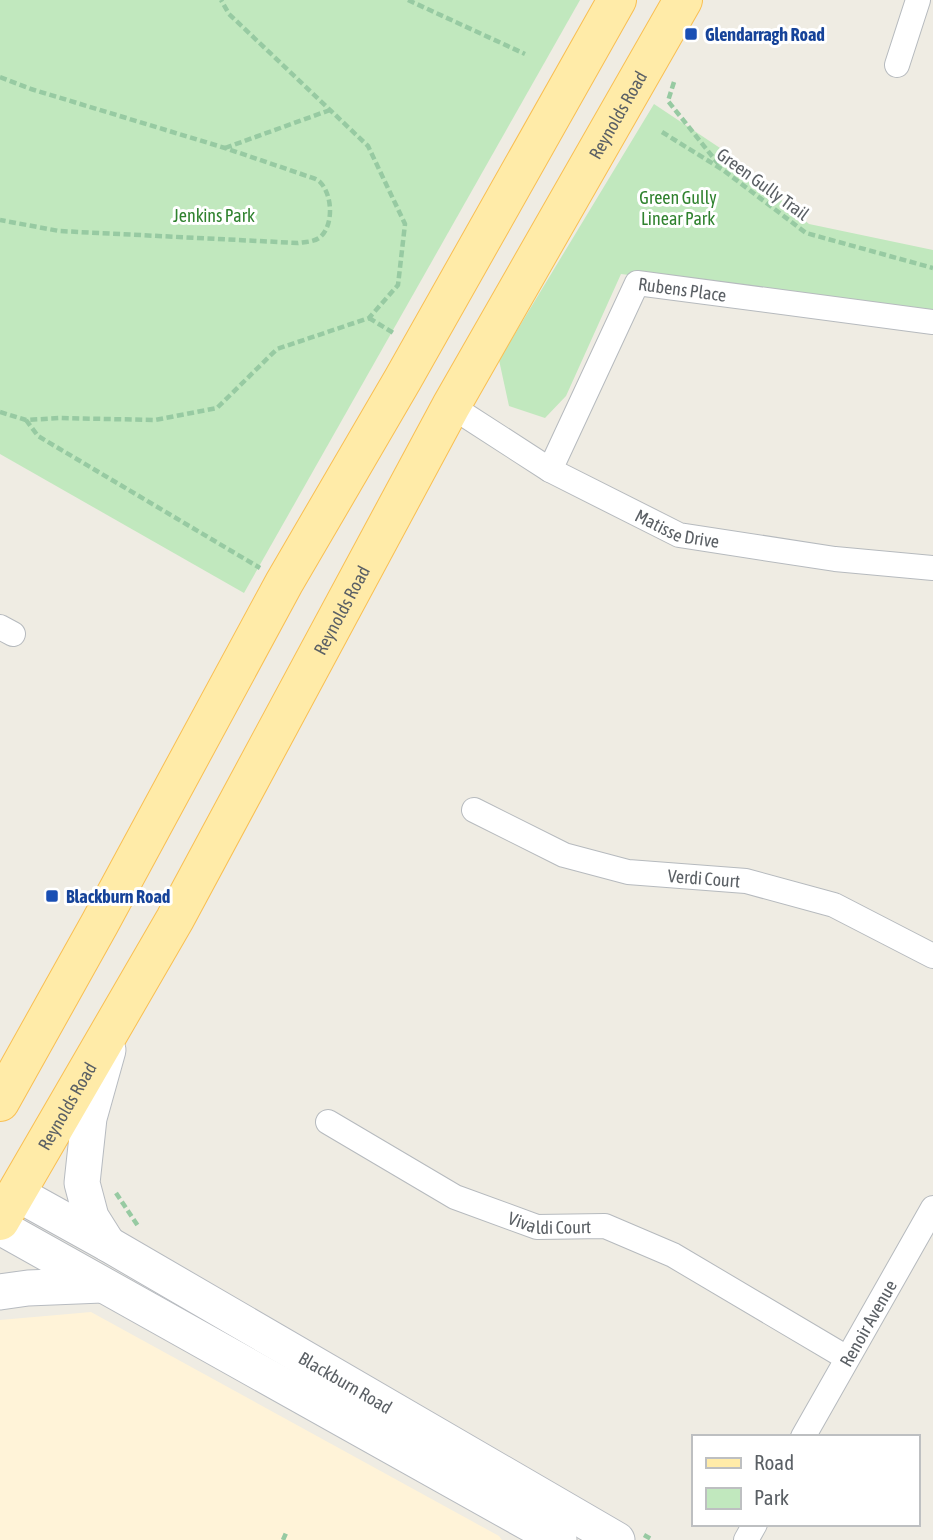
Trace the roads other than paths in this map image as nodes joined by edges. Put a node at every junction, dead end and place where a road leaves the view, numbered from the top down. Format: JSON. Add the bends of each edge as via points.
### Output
{"nodes":[{"id":1,"x":617,"y":0,"type":"edge"},
{"id":2,"x":682,"y":0,"type":"edge"},
{"id":3,"x":918,"y":0,"type":"edge"},
{"id":4,"x":897,"y":65,"type":"dead end"},
{"id":5,"x":933,"y":322,"type":"edge"},
{"id":6,"x":403,"y":379,"type":"junction"},
{"id":7,"x":451,"y":406,"type":"junction"},
{"id":8,"x":550,"y":470,"type":"junction"},
{"id":9,"x":933,"y":568,"type":"edge"},
{"id":10,"x":474,"y":810,"type":"dead end"},
{"id":11,"x":933,"y":956,"type":"edge"},
{"id":12,"x":116,"y":1023,"type":"junction"},
{"id":13,"x":1,"y":1097,"type":"edge"},
{"id":14,"x":328,"y":1122,"type":"dead end"},
{"id":15,"x":5,"y":1200,"type":"edge"},
{"id":16,"x":933,"y":1208,"type":"edge"},
{"id":17,"x":0,"y":1227,"type":"edge"},
{"id":18,"x":108,"y":1244,"type":"junction"},
{"id":19,"x":102,"y":1285,"type":"junction"},
{"id":20,"x":0,"y":1292,"type":"edge"},
{"id":21,"x":847,"y":1358,"type":"junction"},
{"id":22,"x":804,"y":1435,"type":"edge"},
{"id":23,"x":559,"y":1540,"type":"edge"},
{"id":24,"x":617,"y":1540,"type":"edge"}],
"edges":[{"from":1,"to":6,"type":"main road"},
{"from":2,"to":7,"type":"main road","name":"Reynolds Road"},
{"from":3,"to":4,"type":"street"},
{"from":5,"to":8,"type":"street","name":"Rubens Place","via":[[637,282]]},
{"from":6,"to":7,"type":"main road"},
{"from":6,"to":13,"type":"main road","via":[[284,583]]},
{"from":7,"to":8,"type":"street","name":"Matisse Drive"},
{"from":7,"to":12,"type":"main road","name":"Reynolds Road"},
{"from":8,"to":9,"type":"street","name":"Matisse Drive","via":[[679,535],[835,559]]},
{"from":10,"to":11,"type":"street","name":"Verdi Court","via":[[564,855],[628,872],[746,881],[834,905]]},
{"from":12,"to":15,"type":"main road","name":"Reynolds Road"},
{"from":12,"to":18,"type":"main road","via":[[89,1118],[82,1183],[91,1217]]},
{"from":14,"to":21,"type":"street","name":"Vivaldi Court","via":[[455,1197],[537,1227],[605,1226],[673,1255]]},
{"from":15,"to":18,"type":"main road","name":"Blackburn Road"},
{"from":16,"to":21,"type":"street","name":"Renoir Avenue"},
{"from":17,"to":19,"type":"main road","name":"Blackburn Road"},
{"from":18,"to":24,"type":"main road","name":"Blackburn Road"},
{"from":19,"to":20,"type":"main road"},
{"from":19,"to":23,"type":"main road","name":"Blackburn Road"},
{"from":21,"to":22,"type":"street","name":"Renoir Avenue"}]}
